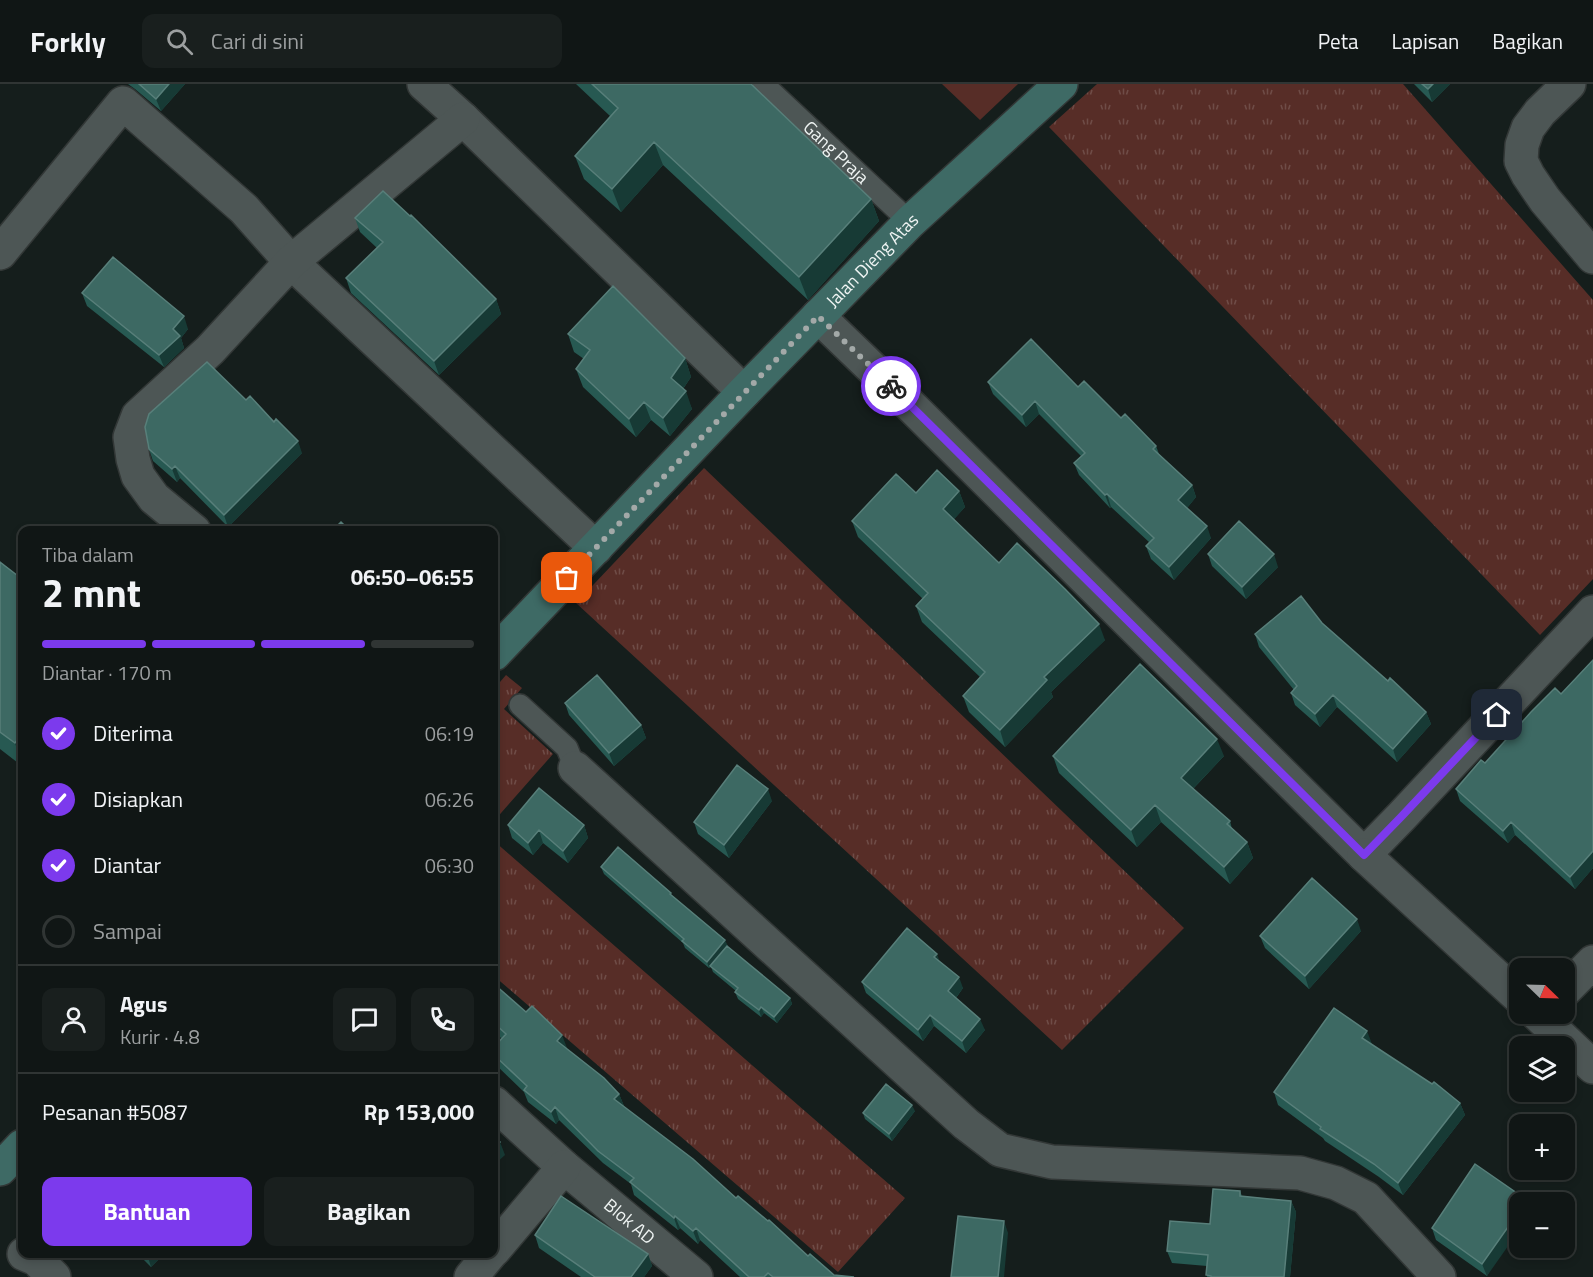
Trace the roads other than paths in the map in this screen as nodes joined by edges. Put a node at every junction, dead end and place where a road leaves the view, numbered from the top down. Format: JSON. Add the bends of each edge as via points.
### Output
{"nodes":[{"id":1,"x":424,"y":84,"type":"edge"},
{"id":2,"x":763,"y":84,"type":"edge"},
{"id":3,"x":1061,"y":84,"type":"edge"},
{"id":4,"x":1569,"y":84,"type":"edge"},
{"id":5,"x":112,"y":93,"type":"edge"},
{"id":6,"x":463,"y":119,"type":"junction"},
{"id":7,"x":910,"y":222,"type":"junction"},
{"id":8,"x":0,"y":253,"type":"edge"},
{"id":9,"x":1593,"y":256,"type":"edge"},
{"id":10,"x":291,"y":262,"type":"junction"},
{"id":11,"x":818,"y":316,"type":"junction"},
{"id":12,"x":744,"y":392,"type":"junction"},
{"id":13,"x":188,"y":526,"type":"edge"},
{"id":14,"x":596,"y":548,"type":"junction"},
{"id":15,"x":1593,"y":612,"type":"edge"},
{"id":16,"x":498,"y":650,"type":"edge"},
{"id":17,"x":520,"y":705,"type":"dead end"},
{"id":18,"x":574,"y":768,"type":"joint"},
{"id":19,"x":1364,"y":855,"type":"junction"},
{"id":20,"x":1593,"y":962,"type":"edge"},
{"id":21,"x":1575,"y":981,"type":"edge"},
{"id":22,"x":1509,"y":986,"type":"edge"},
{"id":23,"x":1549,"y":1024,"type":"edge"},
{"id":24,"x":1593,"y":1067,"type":"edge"},
{"id":25,"x":498,"y":1107,"type":"edge"},
{"id":26,"x":18,"y":1150,"type":"edge"},
{"id":27,"x":564,"y":1167,"type":"junction"},
{"id":28,"x":0,"y":1169,"type":"edge"},
{"id":29,"x":498,"y":1245,"type":"edge"},
{"id":30,"x":18,"y":1251,"type":"edge"},
{"id":31,"x":0,"y":1252,"type":"edge"},
{"id":32,"x":33,"y":1258,"type":"edge"},
{"id":33,"x":487,"y":1258,"type":"edge"},
{"id":34,"x":54,"y":1277,"type":"edge"},
{"id":35,"x":471,"y":1277,"type":"edge"},
{"id":36,"x":696,"y":1277,"type":"edge"},
{"id":37,"x":1439,"y":1277,"type":"edge"}],
"edges":[{"from":1,"to":6,"type":"street"},
{"from":2,"to":7,"type":"lane","name":"Gang Praja"},
{"from":3,"to":7,"type":"street","name":"Jalan Dieng Atas"},
{"from":4,"to":9,"type":"street","via":[[1528,128],[1521,161],[1545,200]]},
{"from":5,"to":8,"type":"street"},
{"from":5,"to":10,"type":"street","via":[[244,209]]},
{"from":6,"to":10,"type":"street"},
{"from":6,"to":12,"type":"street"},
{"from":7,"to":11,"type":"street","name":"Jalan Dieng Atas"},
{"from":10,"to":13,"type":"street","via":[[210,350],[138,416],[130,437],[138,476],[154,498]]},
{"from":10,"to":14,"type":"street"},
{"from":11,"to":12,"type":"street","name":"Jalan Dieng Atas"},
{"from":11,"to":19,"type":"street"},
{"from":12,"to":14,"type":"street","name":"Jalan Dieng Atas"},
{"from":14,"to":16,"type":"street","name":"Jalan Dieng Atas"},
{"from":15,"to":19,"type":"street"},
{"from":17,"to":18,"type":"lane","via":[[567,748]]},
{"from":18,"to":37,"type":"street","via":[[957,1117],[1000,1150],[1052,1162],[1299,1173],[1336,1183],[1366,1198]]},
{"from":19,"to":22,"type":"street"},
{"from":20,"to":21,"type":"street"},
{"from":23,"to":24,"type":"street"},
{"from":25,"to":27,"type":"street","name":"Blok AD"},
{"from":26,"to":28,"type":"street"},
{"from":27,"to":29,"type":"street"},
{"from":27,"to":36,"type":"street","name":"Blok AD"},
{"from":30,"to":31,"type":"street"},
{"from":32,"to":34,"type":"street"},
{"from":33,"to":35,"type":"street"}]}
